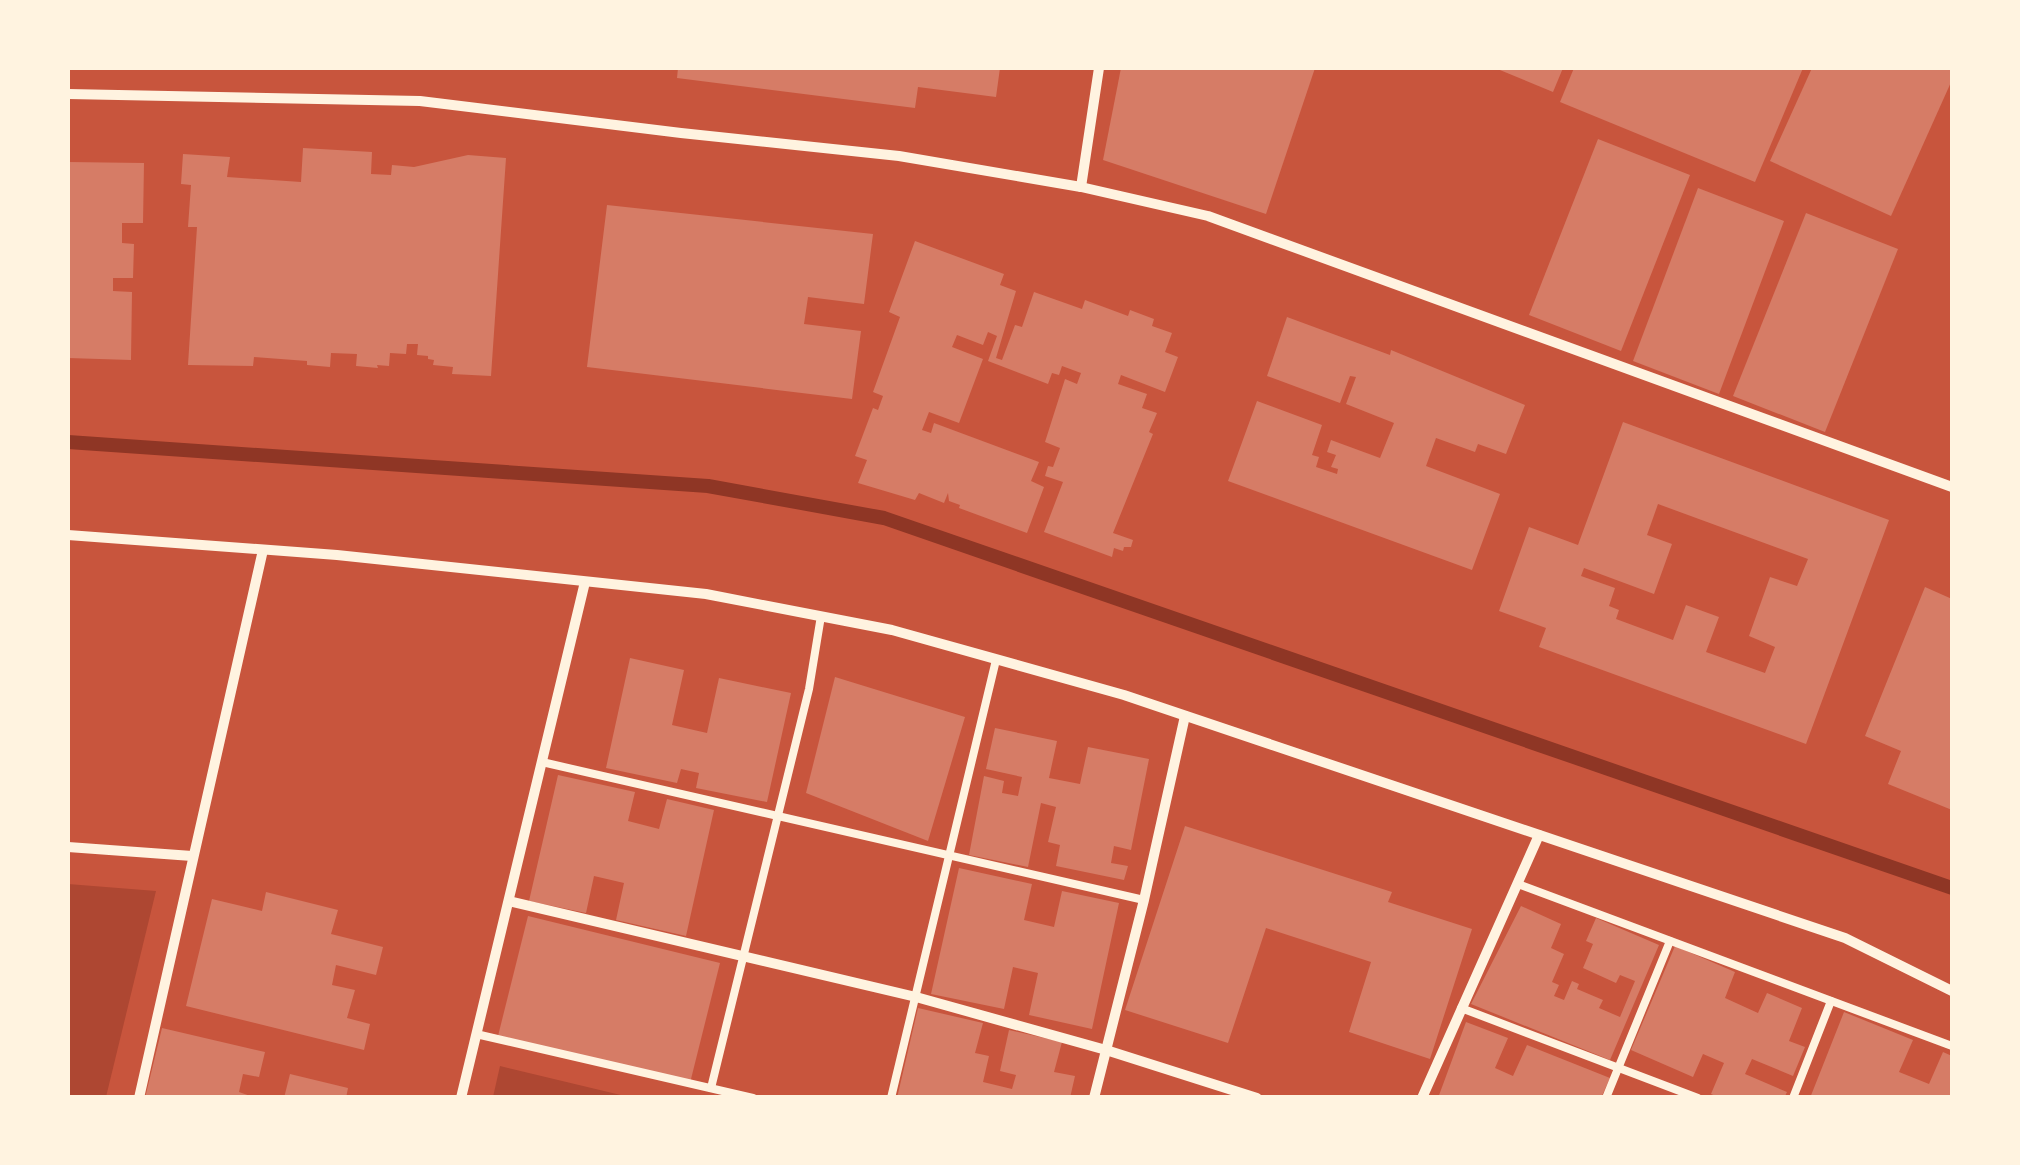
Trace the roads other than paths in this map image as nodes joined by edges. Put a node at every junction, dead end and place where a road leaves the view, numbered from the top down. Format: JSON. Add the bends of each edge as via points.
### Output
{"nodes":[{"id":1,"x":1099,"y":68,"type":"edge"},
{"id":2,"x":68,"y":94,"type":"edge"},
{"id":3,"x":1082,"y":188,"type":"junction"},
{"id":4,"x":1952,"y":487,"type":"edge"},
{"id":5,"x":68,"y":536,"type":"edge"},
{"id":6,"x":263,"y":550,"type":"junction"},
{"id":7,"x":585,"y":582,"type":"junction"},
{"id":8,"x":822,"y":616,"type":"junction"},
{"id":9,"x":996,"y":660,"type":"junction"},
{"id":10,"x":1185,"y":716,"type":"junction"},
{"id":11,"x":542,"y":762,"type":"junction"},
{"id":12,"x":778,"y":816,"type":"junction"},
{"id":13,"x":1539,"y":835,"type":"junction"},
{"id":14,"x":68,"y":847,"type":"edge"},
{"id":15,"x":950,"y":855,"type":"junction"},
{"id":16,"x":192,"y":856,"type":"junction"},
{"id":17,"x":1518,"y":884,"type":"junction"},
{"id":18,"x":1144,"y":900,"type":"junction"},
{"id":19,"x":509,"y":901,"type":"junction"},
{"id":20,"x":1670,"y":941,"type":"junction"},
{"id":21,"x":744,"y":956,"type":"junction"},
{"id":22,"x":1952,"y":992,"type":"edge"},
{"id":23,"x":916,"y":997,"type":"junction"},
{"id":24,"x":1831,"y":1001,"type":"junction"},
{"id":25,"x":1461,"y":1008,"type":"junction"},
{"id":26,"x":476,"y":1034,"type":"junction"},
{"id":27,"x":1952,"y":1046,"type":"edge"},
{"id":28,"x":1106,"y":1050,"type":"junction"},
{"id":29,"x":1618,"y":1067,"type":"junction"},
{"id":30,"x":711,"y":1088,"type":"junction"},
{"id":31,"x":139,"y":1098,"type":"edge"},
{"id":32,"x":461,"y":1098,"type":"edge"},
{"id":33,"x":753,"y":1098,"type":"edge"},
{"id":34,"x":891,"y":1098,"type":"edge"},
{"id":35,"x":1094,"y":1098,"type":"edge"},
{"id":36,"x":1257,"y":1098,"type":"edge"},
{"id":37,"x":1422,"y":1098,"type":"edge"},
{"id":38,"x":1606,"y":1098,"type":"edge"},
{"id":39,"x":1698,"y":1098,"type":"edge"},
{"id":40,"x":1793,"y":1098,"type":"edge"}],
"edges":[{"from":1,"to":3,"type":"street"},
{"from":2,"to":3,"type":"street","via":[[420,101],[898,156]]},
{"from":3,"to":4,"type":"street","via":[[1208,216]]},
{"from":5,"to":6,"type":"street"},
{"from":6,"to":7,"type":"street"},
{"from":6,"to":16,"type":"street"},
{"from":7,"to":8,"type":"street","via":[[706,594]]},
{"from":7,"to":11,"type":"street"},
{"from":8,"to":9,"type":"street"},
{"from":8,"to":12,"type":"lane"},
{"from":9,"to":10,"type":"street"},
{"from":9,"to":15,"type":"lane"},
{"from":10,"to":13,"type":"street"},
{"from":10,"to":18,"type":"street"},
{"from":11,"to":12,"type":"lane"},
{"from":11,"to":19,"type":"street"},
{"from":12,"to":15,"type":"lane"},
{"from":12,"to":21,"type":"lane"},
{"from":13,"to":17,"type":"street"},
{"from":13,"to":22,"type":"street","via":[[1845,938]]},
{"from":14,"to":16,"type":"street"},
{"from":15,"to":18,"type":"lane"},
{"from":15,"to":23,"type":"lane"},
{"from":16,"to":31,"type":"street"},
{"from":17,"to":20,"type":"lane"},
{"from":17,"to":25,"type":"street"},
{"from":18,"to":28,"type":"street"},
{"from":19,"to":21,"type":"street"},
{"from":19,"to":26,"type":"street"},
{"from":20,"to":24,"type":"lane"},
{"from":20,"to":29,"type":"lane"},
{"from":21,"to":23,"type":"street"},
{"from":21,"to":30,"type":"lane"},
{"from":23,"to":28,"type":"street"},
{"from":23,"to":34,"type":"lane"},
{"from":24,"to":27,"type":"lane"},
{"from":24,"to":40,"type":"lane"},
{"from":25,"to":29,"type":"lane"},
{"from":25,"to":37,"type":"street"},
{"from":26,"to":30,"type":"lane"},
{"from":26,"to":32,"type":"street"},
{"from":28,"to":35,"type":"street"},
{"from":28,"to":36,"type":"street"},
{"from":29,"to":38,"type":"lane"},
{"from":29,"to":39,"type":"lane"},
{"from":30,"to":33,"type":"lane"}]}
